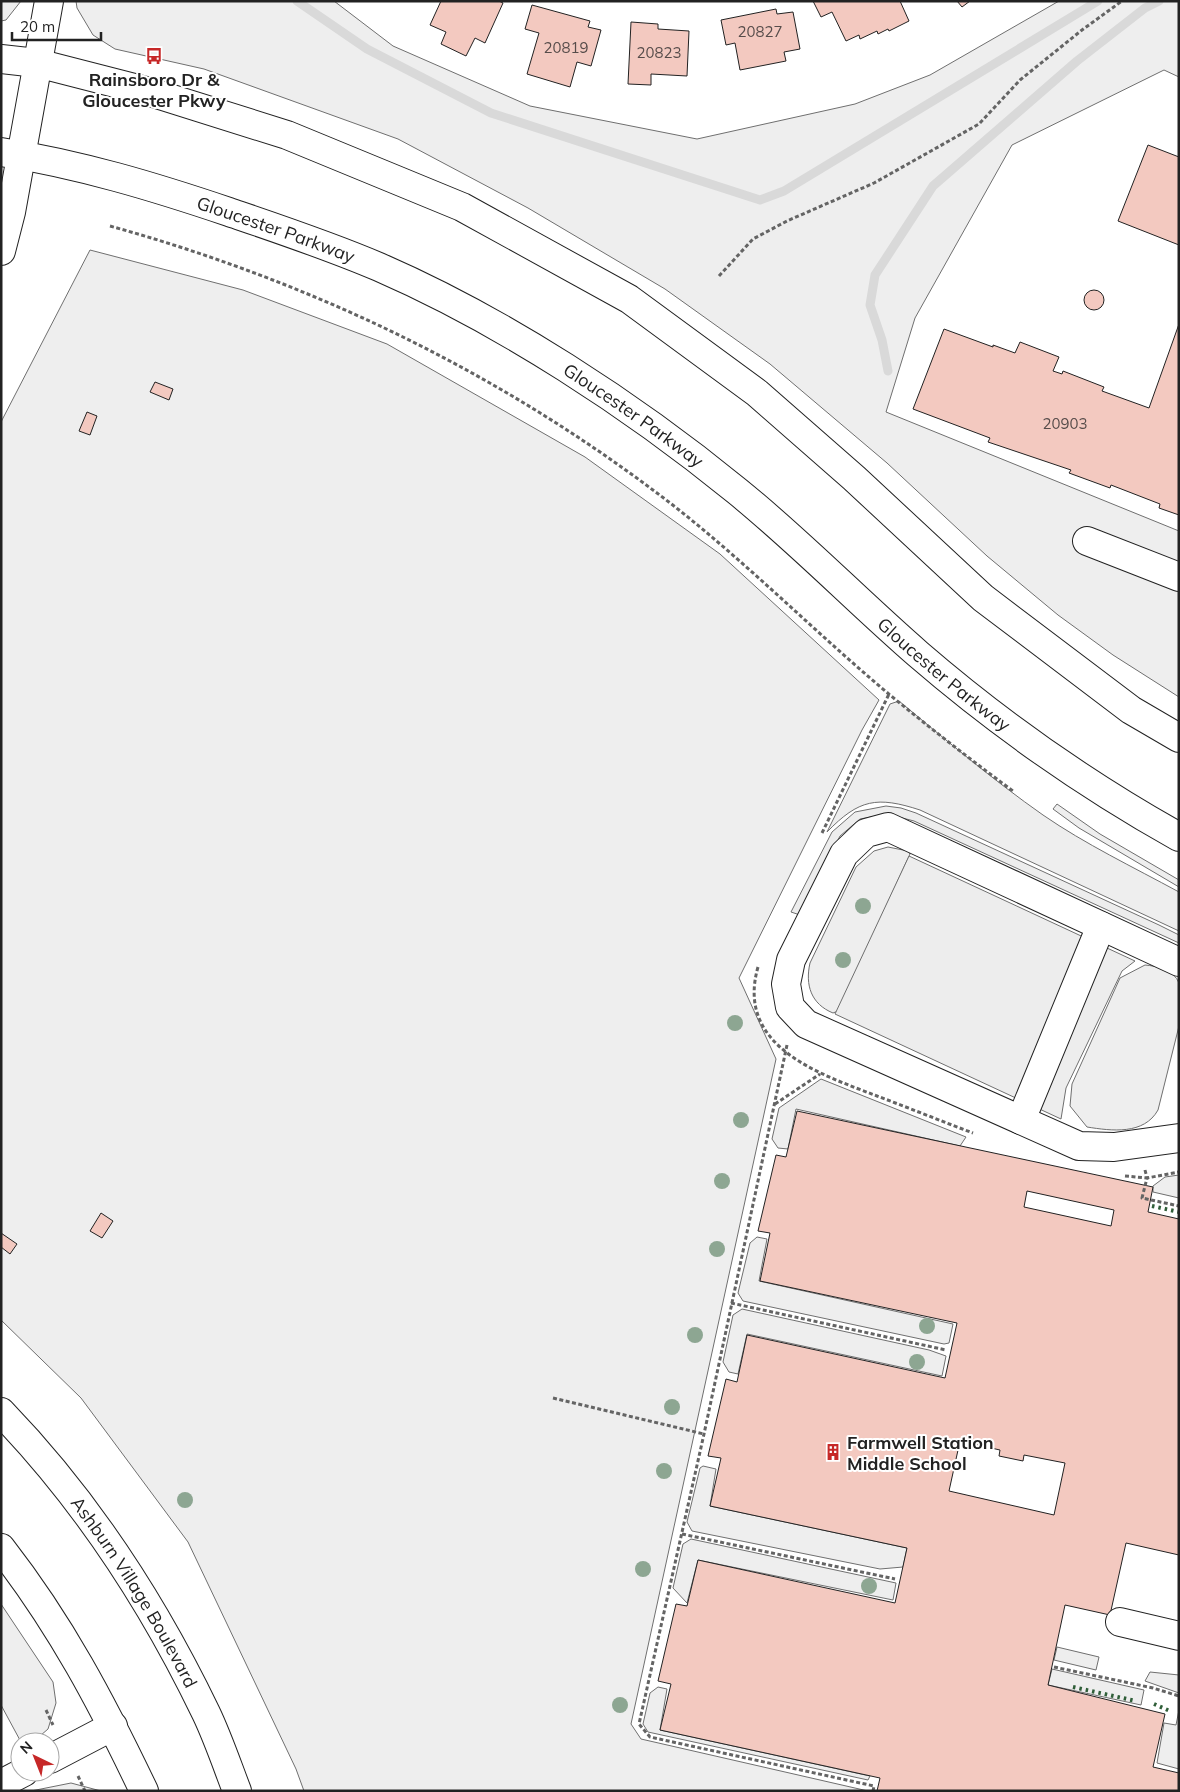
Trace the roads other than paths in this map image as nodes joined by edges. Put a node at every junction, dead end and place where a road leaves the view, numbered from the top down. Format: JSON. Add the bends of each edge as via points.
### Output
{"nodes":[{"id":1,"x":50,"y":1,"type":"edge"},
{"id":2,"x":1,"y":59,"type":"edge"},
{"id":3,"x":37,"y":63,"type":"junction"},
{"id":4,"x":11,"y":154,"type":"edge"},
{"id":5,"x":1,"y":251,"type":"edge"},
{"id":6,"x":1087,"y":541,"type":"dead end"},
{"id":7,"x":1179,"y":577,"type":"edge"},
{"id":8,"x":1179,"y":738,"type":"edge"},
{"id":9,"x":1179,"y":837,"type":"edge"},
{"id":10,"x":1101,"y":926,"type":"junction"},
{"id":11,"x":1179,"y":962,"type":"edge"},
{"id":12,"x":1021,"y":1120,"type":"junction"},
{"id":13,"x":1179,"y":1138,"type":"edge"},
{"id":14,"x":1,"y":1412,"type":"edge"},
{"id":15,"x":1,"y":1548,"type":"edge"},
{"id":16,"x":1120,"y":1622,"type":"dead end"},
{"id":17,"x":1179,"y":1636,"type":"edge"},
{"id":18,"x":113,"y":1726,"type":"junction"},
{"id":19,"x":60,"y":1754,"type":"edge"},
{"id":20,"x":144,"y":1791,"type":"edge"},
{"id":21,"x":237,"y":1791,"type":"edge"}],
"edges":[{"from":1,"to":3,"type":"main road"},
{"from":2,"to":3,"type":"main road"},
{"from":3,"to":4,"type":"main road"},
{"from":3,"to":8,"type":"main road","via":[[150,92],[287,135],[462,206],[629,299],[757,393],[983,598],[1131,710]]},
{"from":4,"to":5,"type":"main road"},
{"from":4,"to":9,"type":"main road","name":"Gloucester Parkway","via":[[142,182],[270,226],[370,264],[480,317],[585,380],[680,447],[738,492],[918,654],[1028,741]]},
{"from":6,"to":7,"type":"main road"},
{"from":10,"to":11,"type":"main road"},
{"from":10,"to":12,"type":"main road"},
{"from":10,"to":12,"type":"main road","via":[[888,827],[866,833],[844,854],[791,960],[786,984],[790,1007],[806,1024]]},
{"from":12,"to":13,"type":"main road","via":[[1079,1146],[1114,1147]]},
{"from":14,"to":21,"type":"main road","name":"Ashburn Village Boulevard","via":[[84,1508],[128,1571],[206,1714]]},
{"from":15,"to":18,"type":"main road","via":[[56,1623]]},
{"from":16,"to":17,"type":"main road"},
{"from":18,"to":19,"type":"main road"},
{"from":18,"to":20,"type":"main road"}]}
